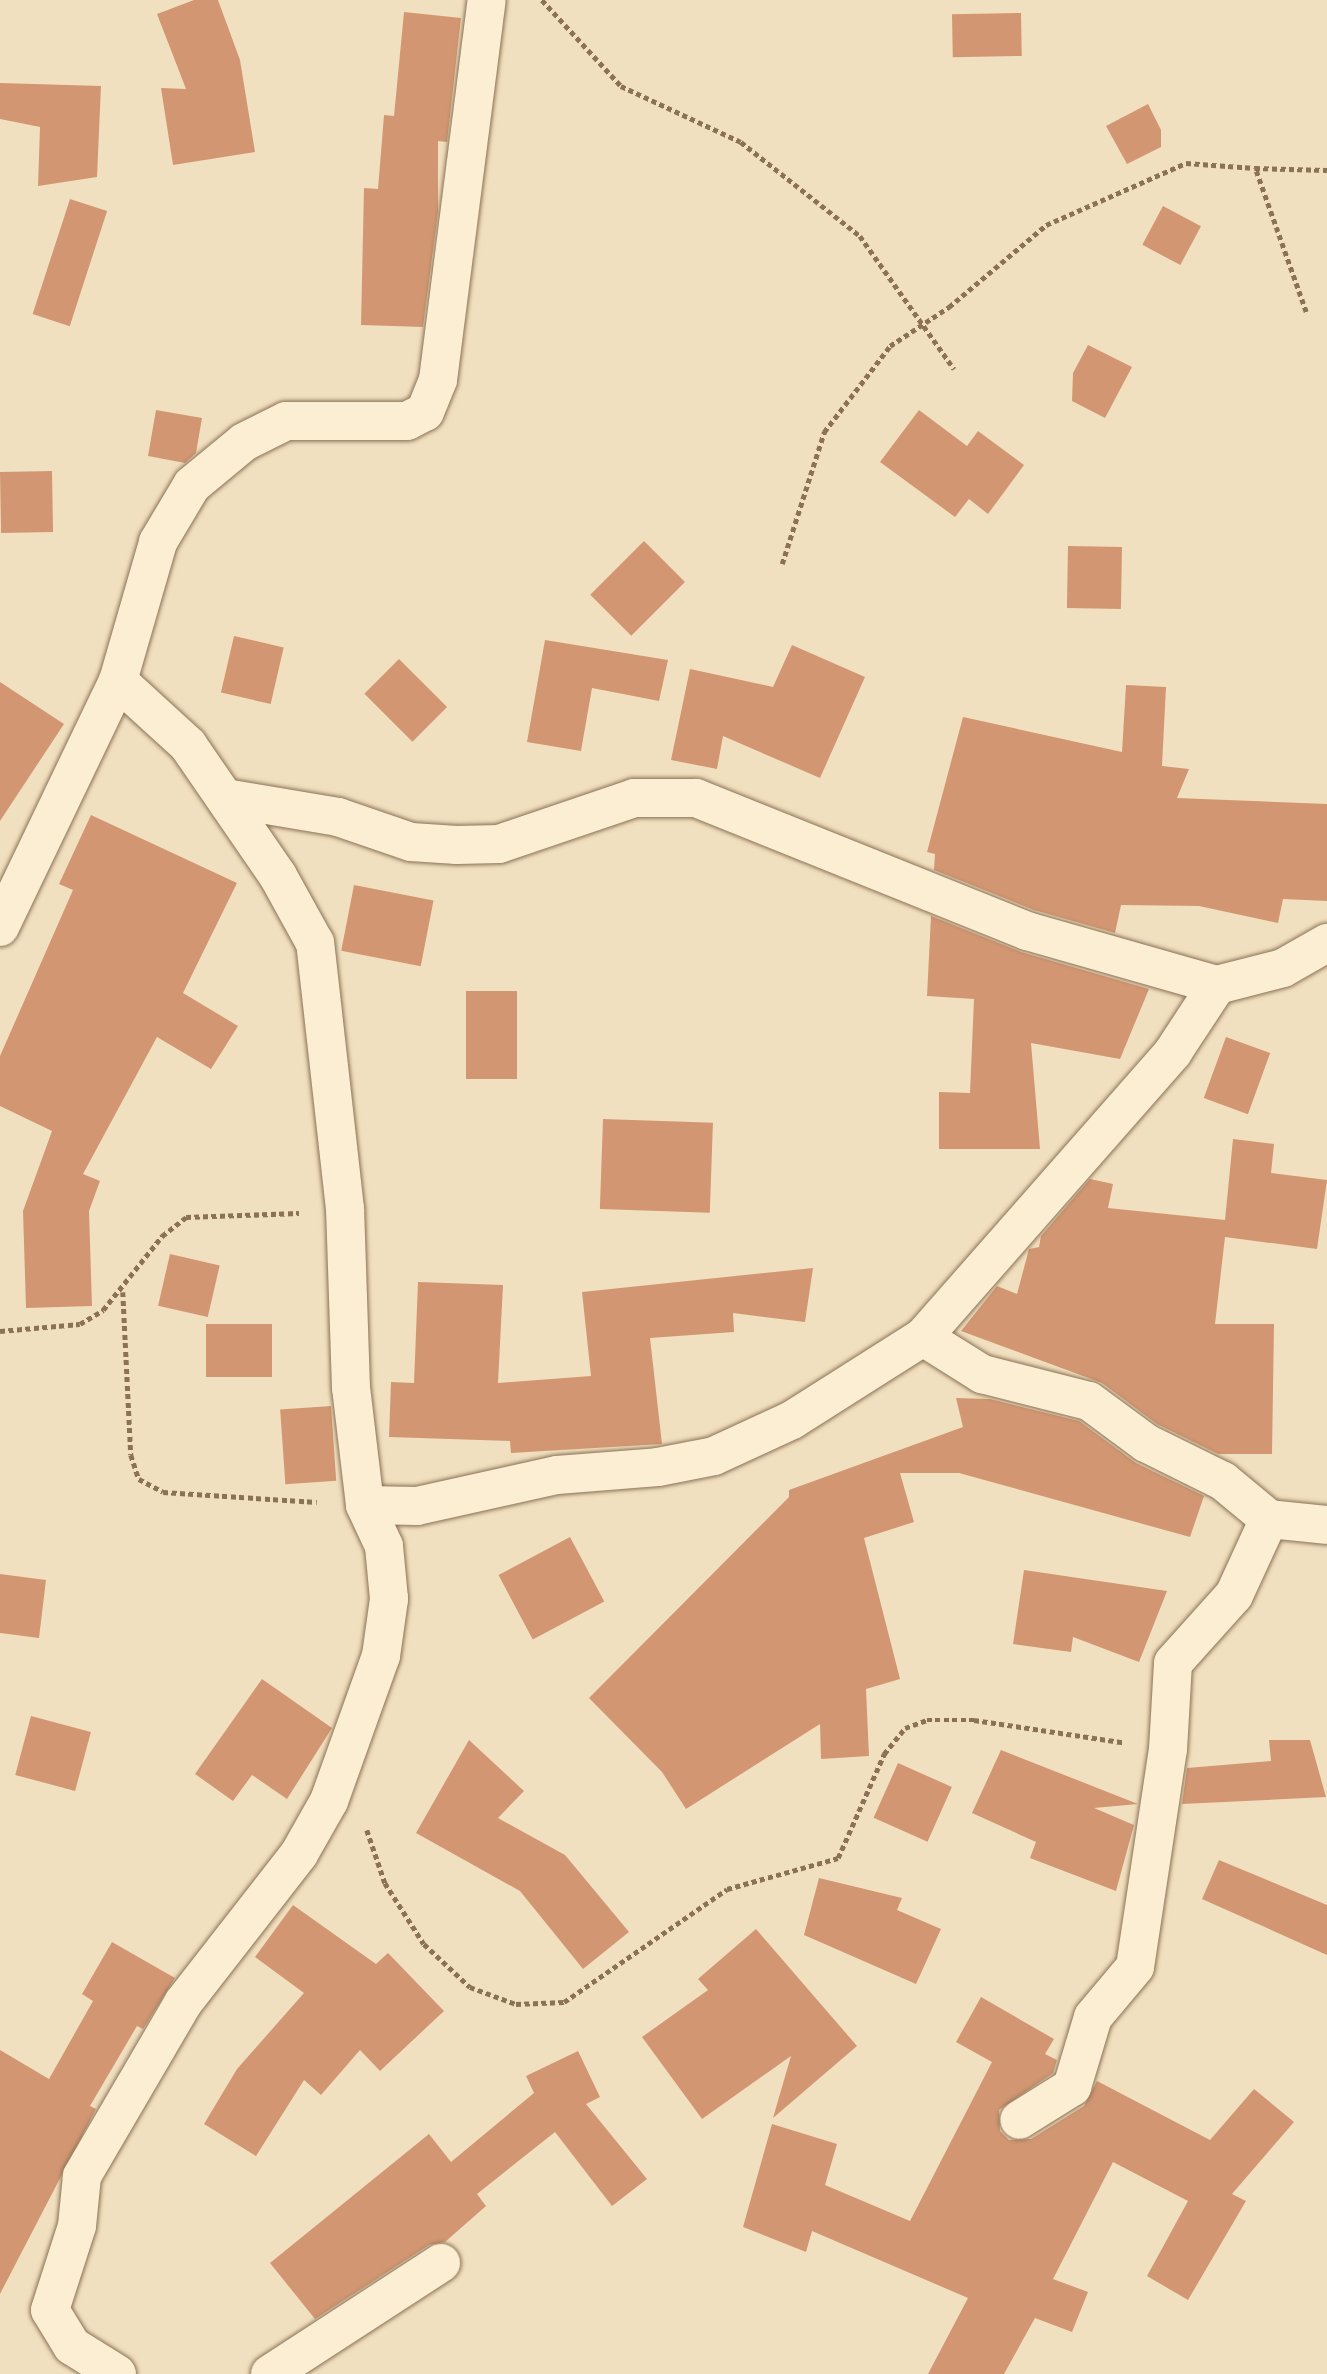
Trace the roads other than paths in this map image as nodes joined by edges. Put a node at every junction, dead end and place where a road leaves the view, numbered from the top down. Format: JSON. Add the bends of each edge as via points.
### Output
{"nodes":[{"id":1,"x":487,"y":0,"type":"edge"},
{"id":2,"x":118,"y":681,"type":"junction"},
{"id":3,"x":225,"y":798,"type":"junction"},
{"id":4,"x":0,"y":926,"type":"edge"},
{"id":5,"x":1327,"y":943,"type":"edge"},
{"id":6,"x":1217,"y":985,"type":"junction"},
{"id":7,"x":923,"y":1338,"type":"junction"},
{"id":8,"x":365,"y":1505,"type":"junction"},
{"id":9,"x":1269,"y":1519,"type":"junction"},
{"id":10,"x":1327,"y":1525,"type":"edge"},
{"id":11,"x":1019,"y":2120,"type":"dead end"},
{"id":12,"x":441,"y":2263,"type":"dead end"},
{"id":13,"x":117,"y":2374,"type":"edge"},
{"id":14,"x":270,"y":2374,"type":"edge"}],
"edges":[{"from":1,"to":2,"type":"street","via":[[438,380],[425,412],[407,421],[286,421],[244,442],[192,485],[158,542]]},
{"from":2,"to":3,"type":"street","via":[[188,745]]},
{"from":2,"to":4,"type":"street"},
{"from":3,"to":6,"type":"street","via":[[338,817],[411,842],[457,845],[499,844],[634,798],[696,798],[1027,931]]},
{"from":3,"to":8,"type":"street","via":[[315,943],[345,1209],[351,1388]]},
{"from":5,"to":6,"type":"street","via":[[1283,968]]},
{"from":6,"to":7,"type":"street","via":[[1173,1052]]},
{"from":7,"to":8,"type":"street","via":[[792,1420],[714,1456],[557,1475],[417,1506]]},
{"from":7,"to":9,"type":"street","via":[[982,1374],[1089,1401],[1146,1443],[1223,1481]]},
{"from":8,"to":13,"type":"street","via":[[384,1546],[389,1599],[381,1656],[329,1801],[299,1854],[183,2003],[82,2176],[77,2226],[50,2310],[72,2346]]},
{"from":9,"to":10,"type":"street"},
{"from":9,"to":11,"type":"street","via":[[1234,1595],[1173,1663],[1168,1749],[1135,1967],[1093,2017],[1072,2087]]},
{"from":12,"to":14,"type":"street"}]}
